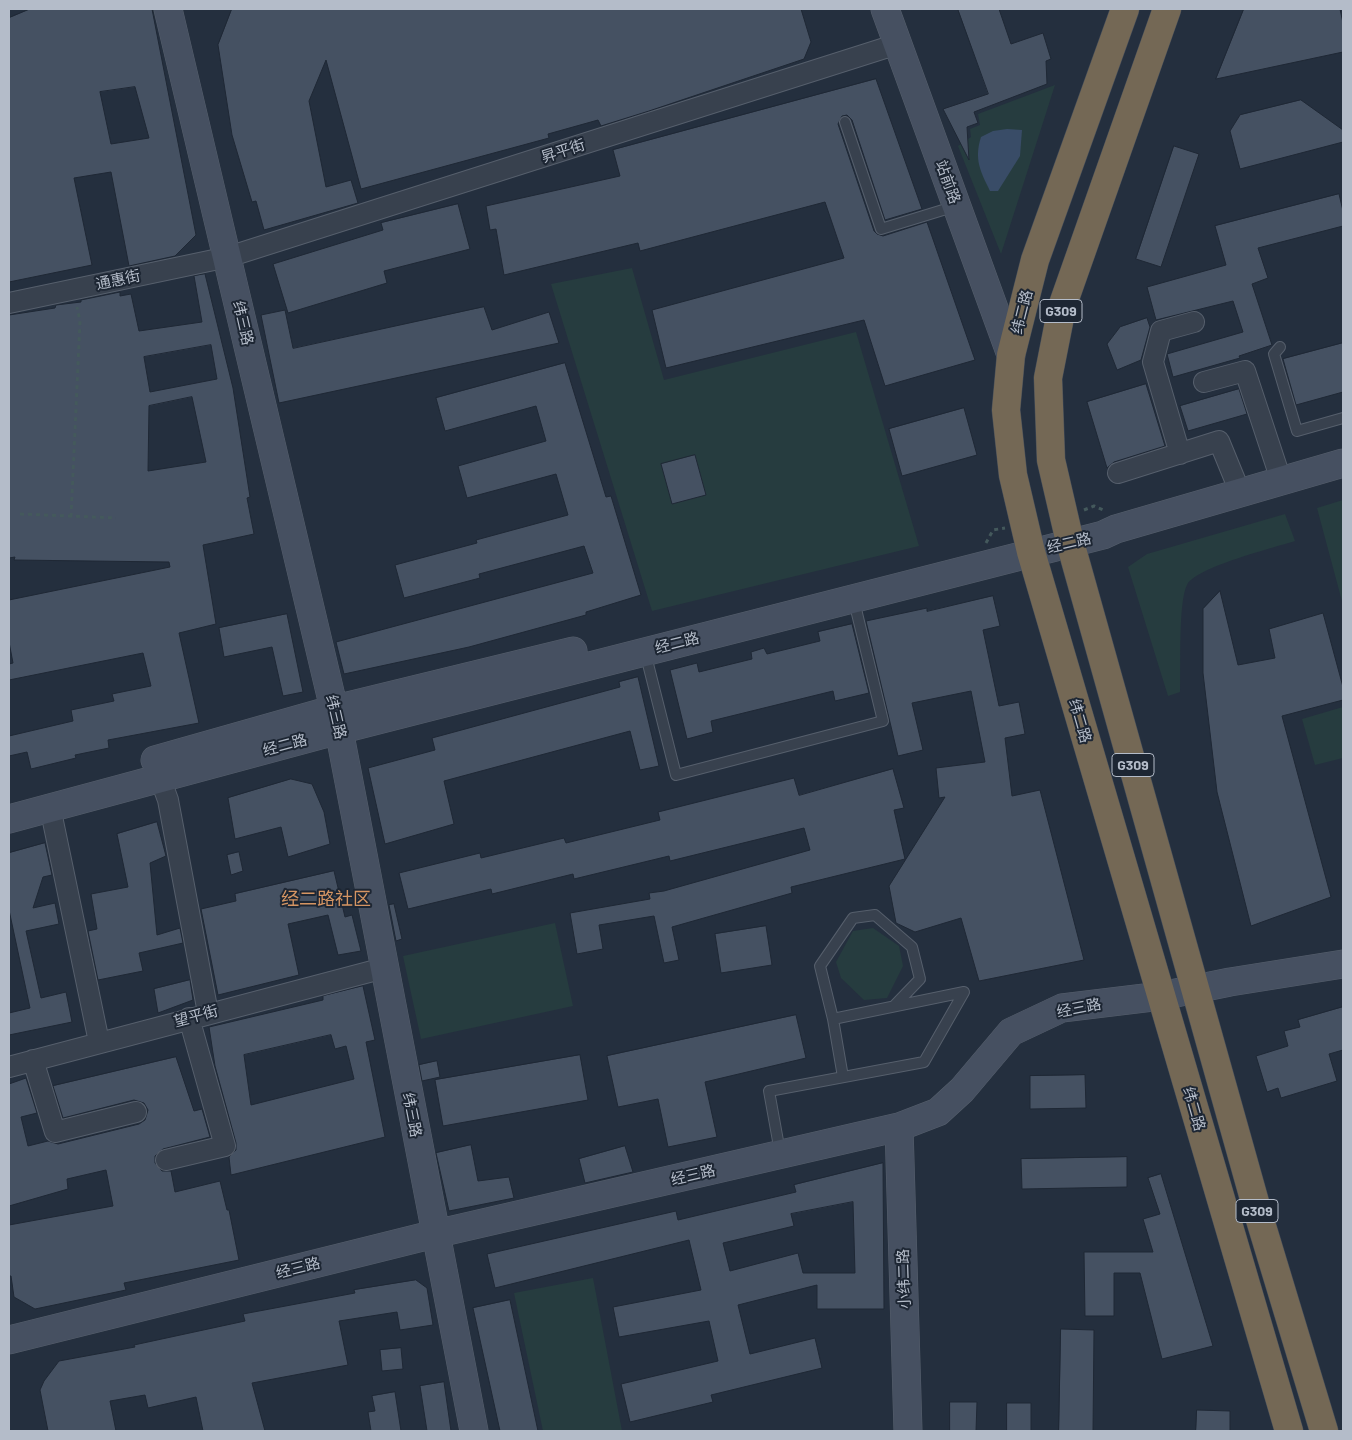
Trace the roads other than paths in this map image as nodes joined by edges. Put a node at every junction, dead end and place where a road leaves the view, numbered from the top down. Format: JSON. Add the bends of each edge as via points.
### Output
{"nodes":[{"id":1,"x":168,"y":9,"type":"edge"},
{"id":2,"x":886,"y":9,"type":"edge"},
{"id":3,"x":1125,"y":9,"type":"edge"},
{"id":4,"x":1167,"y":9,"type":"edge"},
{"id":5,"x":899,"y":46,"type":"junction"},
{"id":6,"x":845,"y":122,"type":"dead end"},
{"id":7,"x":957,"y":206,"type":"junction"},
{"id":8,"x":228,"y":257,"type":"junction"},
{"id":9,"x":9,"y":303,"type":"edge"},
{"id":10,"x":1194,"y":322,"type":"dead end"},
{"id":11,"x":1280,"y":347,"type":"dead end"},
{"id":12,"x":1011,"y":355,"type":"junction"},
{"id":13,"x":1204,"y":382,"type":"dead end"},
{"id":14,"x":1343,"y":418,"type":"edge"},
{"id":15,"x":1343,"y":449,"type":"edge"},
{"id":16,"x":1180,"y":454,"type":"junction"},
{"id":17,"x":1343,"y":463,"type":"edge"},
{"id":18,"x":1277,"y":468,"type":"junction"},
{"id":19,"x":1118,"y":473,"type":"dead end"},
{"id":20,"x":1235,"y":480,"type":"junction"},
{"id":21,"x":1068,"y":535,"type":"junction"},
{"id":22,"x":1030,"y":545,"type":"junction"},
{"id":23,"x":853,"y":598,"type":"junction"},
{"id":24,"x":644,"y":651,"type":"junction"},
{"id":25,"x":337,"y":720,"type":"junction"},
{"id":26,"x":160,"y":778,"type":"junction"},
{"id":27,"x":9,"y":801,"type":"edge"},
{"id":28,"x":50,"y":807,"type":"junction"},
{"id":29,"x":9,"y":819,"type":"edge"},
{"id":30,"x":1343,"y":964,"type":"edge"},
{"id":31,"x":384,"y":968,"type":"junction"},
{"id":32,"x":1196,"y":988,"type":"junction"},
{"id":33,"x":1161,"y":996,"type":"junction"},
{"id":34,"x":894,"y":1006,"type":"junction"},
{"id":35,"x":208,"y":1013,"type":"junction"},
{"id":36,"x":189,"y":1018,"type":"junction"},
{"id":37,"x":833,"y":1019,"type":"junction"},
{"id":38,"x":99,"y":1042,"type":"junction"},
{"id":39,"x":33,"y":1060,"type":"junction"},
{"id":40,"x":9,"y":1066,"type":"edge"},
{"id":41,"x":843,"y":1077,"type":"junction"},
{"id":42,"x":136,"y":1112,"type":"dead end"},
{"id":43,"x":899,"y":1128,"type":"junction"},
{"id":44,"x":780,"y":1155,"type":"junction"},
{"id":45,"x":166,"y":1160,"type":"dead end"},
{"id":46,"x":435,"y":1234,"type":"junction"},
{"id":47,"x":9,"y":1340,"type":"edge"},
{"id":48,"x":474,"y":1431,"type":"edge"},
{"id":49,"x":908,"y":1431,"type":"edge"},
{"id":50,"x":1289,"y":1431,"type":"edge"},
{"id":51,"x":1324,"y":1431,"type":"edge"}],
"edges":[{"from":1,"to":8,"type":"street","name":"纬三路"},
{"from":2,"to":5,"type":"street","name":"站前路"},
{"from":3,"to":12,"type":"highway","name":"纬二路","number":"G309","via":[[1035,260]]},
{"from":4,"to":21,"type":"highway","number":"G309","via":[[1062,307],[1048,378],[1051,460]]},
{"from":5,"to":7,"type":"street","name":"站前路"},
{"from":5,"to":8,"type":"street","name":"昇平街"},
{"from":6,"to":7,"type":"lane","via":[[881,229]]},
{"from":7,"to":12,"type":"street","name":"站前路"},
{"from":8,"to":9,"type":"street","name":"通惠街"},
{"from":8,"to":25,"type":"street","name":"纬三路"},
{"from":10,"to":16,"type":"street","via":[[1161,331],[1153,362]]},
{"from":11,"to":14,"type":"lane","via":[[1274,354],[1296,431]]},
{"from":12,"to":22,"type":"highway","name":"纬二路","number":"G309","via":[[1006,410],[1013,475]]},
{"from":13,"to":18,"type":"street","via":[[1246,371]]},
{"from":15,"to":18,"type":"street","name":"经二路"},
{"from":16,"to":19,"type":"street"},
{"from":16,"to":20,"type":"street","via":[[1219,441]]},
{"from":17,"to":21,"type":"street","name":"经二路","via":[[1103,535]]},
{"from":18,"to":20,"type":"street","name":"经二路"},
{"from":20,"to":21,"type":"street","name":"经二路"},
{"from":21,"to":22,"type":"street","name":"经二路"},
{"from":21,"to":32,"type":"highway","number":"G309"},
{"from":22,"to":23,"type":"street","name":"经二路"},
{"from":22,"to":25,"type":"street","name":"经二路"},
{"from":22,"to":33,"type":"highway","name":"纬二路","number":"G309"},
{"from":23,"to":24,"type":"street","name":"经二路"},
{"from":23,"to":24,"type":"lane","via":[[883,721],[685,773],[676,775]]},
{"from":24,"to":25,"type":"street","name":"经二路"},
{"from":25,"to":26,"type":"street","name":"经二路"},
{"from":25,"to":27,"type":"street","name":"经二路"},
{"from":25,"to":31,"type":"street","name":"纬三路"},
{"from":26,"to":28,"type":"street","name":"经二路"},
{"from":26,"to":35,"type":"street","via":[[168,800]]},
{"from":28,"to":29,"type":"street","name":"经二路"},
{"from":28,"to":38,"type":"street"},
{"from":30,"to":32,"type":"street","name":"经三路"},
{"from":31,"to":35,"type":"street","name":"望平街"},
{"from":31,"to":46,"type":"street","name":"纬三路"},
{"from":32,"to":33,"type":"street","name":"经三路"},
{"from":32,"to":51,"type":"highway","number":"G309","via":[[1258,1213]]},
{"from":33,"to":43,"type":"street","name":"经三路","via":[[1062,1008],[1011,1032],[962,1090],[938,1112]]},
{"from":33,"to":50,"type":"highway","name":"纬二路","number":"G309"},
{"from":34,"to":37,"type":"lane"},
{"from":34,"to":37,"type":"lane","via":[[920,979],[912,947],[875,915],[853,918],[820,966]]},
{"from":34,"to":41,"type":"lane","via":[[964,992],[924,1062]]},
{"from":35,"to":36,"type":"street","name":"望平街"},
{"from":36,"to":38,"type":"street","name":"望平街"},
{"from":36,"to":45,"type":"street","via":[[226,1146]]},
{"from":37,"to":41,"type":"lane"},
{"from":38,"to":39,"type":"street","name":"望平街"},
{"from":39,"to":40,"type":"street","name":"望平街"},
{"from":39,"to":42,"type":"street","via":[[55,1132]]},
{"from":41,"to":44,"type":"lane","via":[[769,1091]]},
{"from":43,"to":44,"type":"street","name":"经三路"},
{"from":43,"to":49,"type":"street","name":"小纬二路"},
{"from":44,"to":46,"type":"street","name":"经三路"},
{"from":46,"to":47,"type":"street","name":"经三路"},
{"from":46,"to":48,"type":"street","name":"纬三路"}]}
